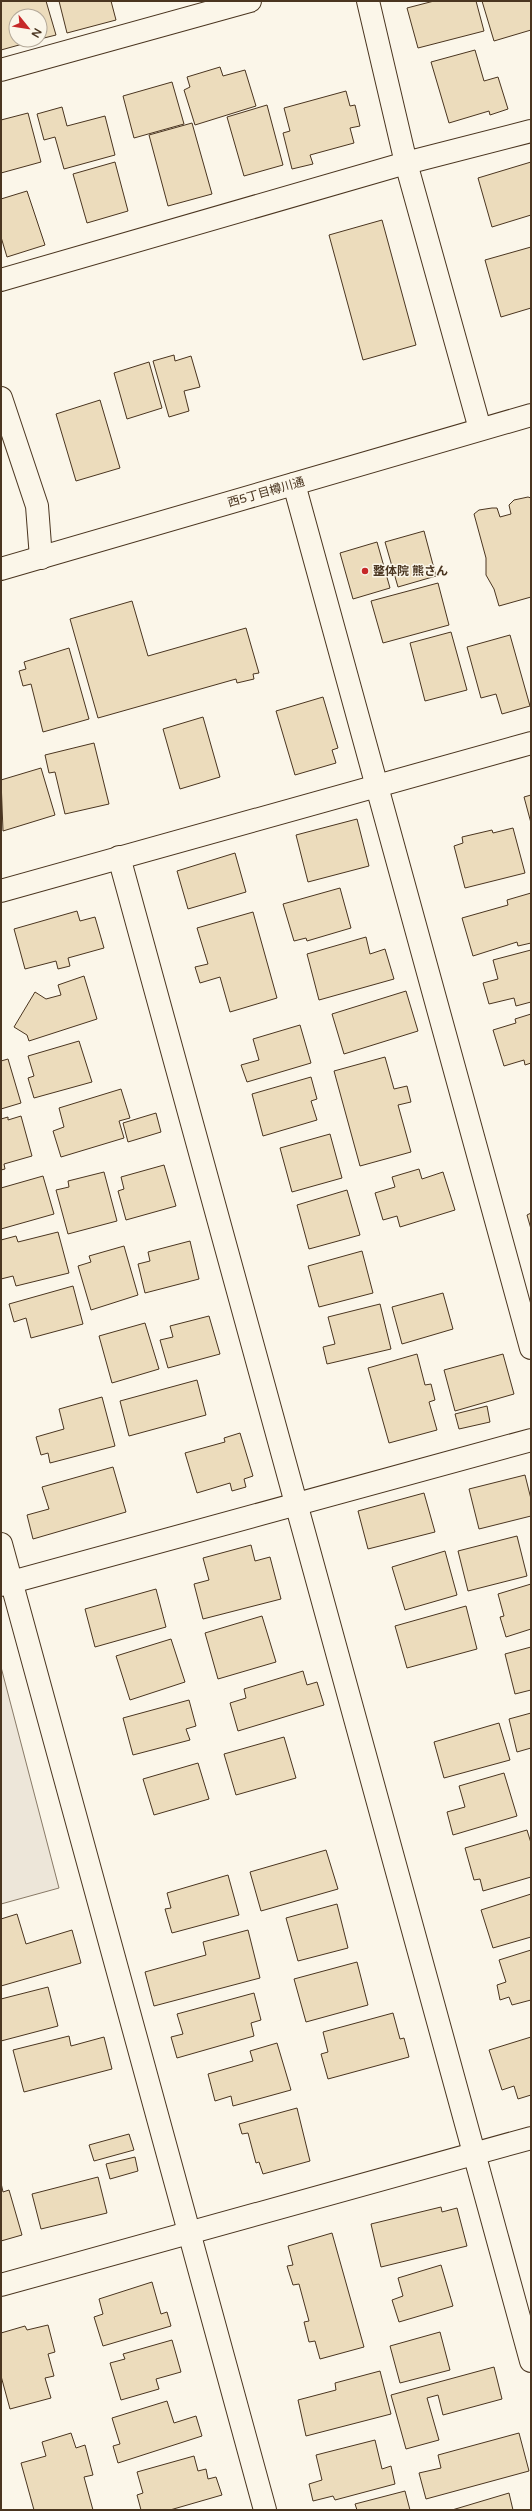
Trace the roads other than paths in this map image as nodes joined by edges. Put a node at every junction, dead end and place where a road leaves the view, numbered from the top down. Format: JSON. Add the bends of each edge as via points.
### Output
{"nodes":[{"id":1,"x":250,"y":1,"type":"edge"},
{"id":2,"x":368,"y":1,"type":"edge"},
{"id":3,"x":1,"y":70,"type":"edge"},
{"id":4,"x":531,"y":131,"type":"edge"},
{"id":5,"x":406,"y":163,"type":"junction"},
{"id":6,"x":1,"y":280,"type":"edge"},
{"id":7,"x":1,"y":398,"type":"edge"},
{"id":8,"x":531,"y":415,"type":"edge"},
{"id":9,"x":480,"y":429,"type":"junction"},
{"id":10,"x":294,"y":484,"type":"junction"},
{"id":11,"x":41,"y":558,"type":"junction"},
{"id":12,"x":1,"y":570,"type":"edge"},
{"id":13,"x":531,"y":743,"type":"edge"},
{"id":14,"x":377,"y":785,"type":"junction"},
{"id":15,"x":118,"y":857,"type":"junction"},
{"id":16,"x":1,"y":890,"type":"edge"},
{"id":17,"x":531,"y":1348,"type":"edge"},
{"id":18,"x":531,"y":1440,"type":"edge"},
{"id":19,"x":297,"y":1504,"type":"junction"},
{"id":20,"x":1,"y":1544,"type":"edge"},
{"id":21,"x":7,"y":1584,"type":"edge"},
{"id":22,"x":531,"y":2138,"type":"edge"},
{"id":23,"x":473,"y":2154,"type":"junction"},
{"id":24,"x":189,"y":2233,"type":"junction"},
{"id":25,"x":1,"y":2285,"type":"edge"},
{"id":26,"x":531,"y":2361,"type":"edge"},
{"id":27,"x":265,"y":2510,"type":"edge"}],
"edges":[{"from":1,"to":3,"type":"street"},
{"from":2,"to":5,"type":"street"},
{"from":4,"to":5,"type":"street"},
{"from":5,"to":6,"type":"street"},
{"from":5,"to":9,"type":"street"},
{"from":7,"to":11,"type":"street","via":[[37,506]]},
{"from":8,"to":9,"type":"street","name":"西5丁目樽川通"},
{"from":9,"to":10,"type":"street","name":"西5丁目樽川通"},
{"from":10,"to":11,"type":"street","name":"西5丁目樽川通"},
{"from":10,"to":14,"type":"street"},
{"from":11,"to":12,"type":"street","name":"西5丁目樽川通"},
{"from":13,"to":14,"type":"street"},
{"from":14,"to":15,"type":"street"},
{"from":14,"to":17,"type":"street"},
{"from":15,"to":16,"type":"street"},
{"from":15,"to":19,"type":"street"},
{"from":18,"to":19,"type":"street"},
{"from":19,"to":21,"type":"street"},
{"from":19,"to":23,"type":"street"},
{"from":20,"to":21,"type":"street"},
{"from":21,"to":24,"type":"street"},
{"from":22,"to":23,"type":"street"},
{"from":23,"to":24,"type":"street"},
{"from":23,"to":26,"type":"street"},
{"from":24,"to":25,"type":"street"},
{"from":24,"to":27,"type":"street"}]}
